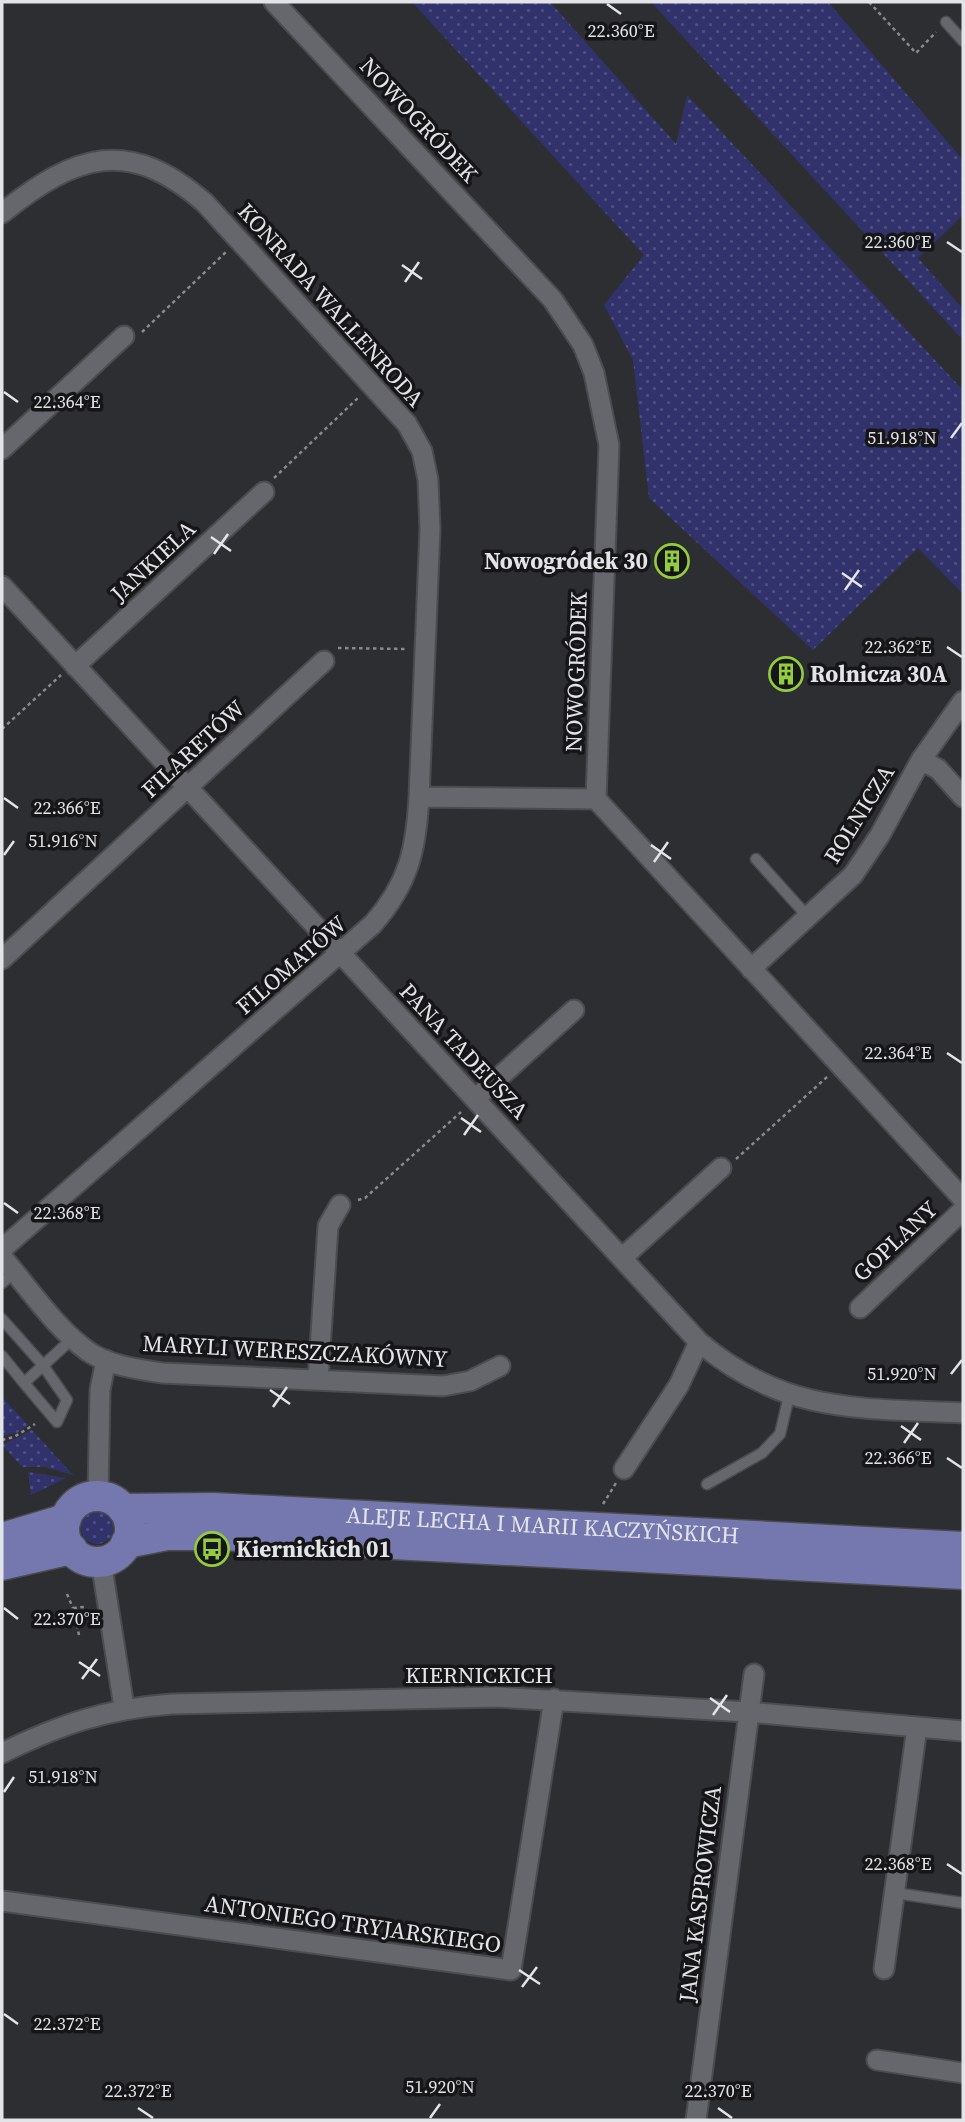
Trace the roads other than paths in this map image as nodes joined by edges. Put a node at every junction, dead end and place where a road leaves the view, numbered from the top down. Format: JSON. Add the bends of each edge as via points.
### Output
{"nodes":[{"id":1,"x":274,"y":2,"type":"edge"},
{"id":2,"x":946,"y":22,"type":"road end"},
{"id":3,"x":963,"y":41,"type":"edge"},
{"id":4,"x":2,"y":214,"type":"edge"},
{"id":5,"x":124,"y":336,"type":"road end"},
{"id":6,"x":2,"y":449,"type":"edge"},
{"id":7,"x":264,"y":492,"type":"road end"},
{"id":8,"x":2,"y":586,"type":"edge"},
{"id":9,"x":324,"y":661,"type":"road end"},
{"id":10,"x":68,"y":671,"type":"junction"},
{"id":11,"x":963,"y":701,"type":"edge"},
{"id":12,"x":921,"y":760,"type":"junction"},
{"id":13,"x":188,"y":787,"type":"junction"},
{"id":14,"x":419,"y":797,"type":"junction"},
{"id":15,"x":963,"y":797,"type":"edge"},
{"id":16,"x":596,"y":799,"type":"junction"},
{"id":17,"x":756,"y":859,"type":"dead end"},
{"id":18,"x":808,"y":917,"type":"junction"},
{"id":19,"x":342,"y":954,"type":"junction"},
{"id":20,"x":2,"y":959,"type":"edge"},
{"id":21,"x":751,"y":969,"type":"junction"},
{"id":22,"x":574,"y":1010,"type":"dead end"},
{"id":23,"x":468,"y":1105,"type":"junction"},
{"id":24,"x":721,"y":1168,"type":"road end"},
{"id":25,"x":963,"y":1199,"type":"edge"},
{"id":26,"x":340,"y":1205,"type":"road end"},
{"id":27,"x":963,"y":1210,"type":"edge"},
{"id":28,"x":2,"y":1248,"type":"edge"},
{"id":29,"x":622,"y":1258,"type":"junction"},
{"id":30,"x":6,"y":1270,"type":"edge"},
{"id":31,"x":860,"y":1308,"type":"dead end"},
{"id":32,"x":2,"y":1319,"type":"edge"},
{"id":33,"x":73,"y":1338,"type":"junction"},
{"id":34,"x":699,"y":1342,"type":"junction"},
{"id":35,"x":2,"y":1356,"type":"edge"},
{"id":36,"x":106,"y":1360,"type":"junction"},
{"id":37,"x":42,"y":1364,"type":"junction"},
{"id":38,"x":500,"y":1366,"type":"dead end"},
{"id":39,"x":318,"y":1380,"type":"junction"},
{"id":40,"x":24,"y":1383,"type":"junction"},
{"id":41,"x":789,"y":1396,"type":"junction"},
{"id":42,"x":963,"y":1413,"type":"edge"},
{"id":43,"x":624,"y":1469,"type":"road end"},
{"id":44,"x":707,"y":1484,"type":"dead end"},
{"id":45,"x":110,"y":1503,"type":"junction"},
{"id":46,"x":66,"y":1519,"type":"junction"},
{"id":47,"x":2,"y":1538,"type":"edge"},
{"id":48,"x":126,"y":1543,"type":"junction"},
{"id":49,"x":963,"y":1547,"type":"edge"},
{"id":50,"x":72,"y":1549,"type":"junction"},
{"id":51,"x":101,"y":1561,"type":"junction"},
{"id":52,"x":2,"y":1566,"type":"edge"},
{"id":53,"x":963,"y":1574,"type":"edge"},
{"id":54,"x":754,"y":1674,"type":"dead end"},
{"id":55,"x":554,"y":1699,"type":"junction"},
{"id":56,"x":124,"y":1707,"type":"junction"},
{"id":57,"x":748,"y":1712,"type":"junction"},
{"id":58,"x":917,"y":1727,"type":"junction"},
{"id":59,"x":963,"y":1731,"type":"edge"},
{"id":60,"x":2,"y":1753,"type":"edge"},
{"id":61,"x":895,"y":1893,"type":"junction"},
{"id":62,"x":2,"y":1901,"type":"edge"},
{"id":63,"x":963,"y":1903,"type":"edge"},
{"id":64,"x":884,"y":1969,"type":"dead end"},
{"id":65,"x":877,"y":2060,"type":"dead end"},
{"id":66,"x":963,"y":2073,"type":"edge"},
{"id":67,"x":696,"y":2120,"type":"edge"}],
"edges":[{"from":1,"to":16,"type":"street","name":"NOWOGRÓDEK","via":[[553,300],[583,345],[594,373],[609,445]]},
{"from":2,"to":3,"type":"lane"},
{"from":4,"to":14,"type":"street","name":"KONRADA WALLENRODA","via":[[53,177],[92,162],[127,160],[155,168],[187,187],[407,424],[426,464],[430,529]]},
{"from":5,"to":6,"type":"street"},
{"from":7,"to":10,"type":"street","name":"JANKIELA"},
{"from":8,"to":10,"type":"street","name":"PANA TADEUSZA"},
{"from":9,"to":13,"type":"street","name":"FILARETÓW"},
{"from":10,"to":13,"type":"street","name":"PANA TADEUSZA"},
{"from":11,"to":12,"type":"street","name":"ROLNICZA"},
{"from":12,"to":15,"type":"street","via":[[937,769]]},
{"from":12,"to":18,"type":"street","name":"ROLNICZA","via":[[866,858]]},
{"from":13,"to":19,"type":"street","name":"PANA TADEUSZA"},
{"from":13,"to":20,"type":"street","name":"FILARETÓW"},
{"from":14,"to":16,"type":"street"},
{"from":14,"to":19,"type":"street","name":"FILOMATÓW","via":[[413,854],[403,884],[373,924]]},
{"from":16,"to":21,"type":"street"},
{"from":17,"to":18,"type":"lane"},
{"from":18,"to":21,"type":"street","name":"ROLNICZA"},
{"from":19,"to":23,"type":"street","name":"PANA TADEUSZA"},
{"from":19,"to":28,"type":"street","name":"FILOMATÓW"},
{"from":21,"to":25,"type":"street"},
{"from":22,"to":23,"type":"street"},
{"from":23,"to":29,"type":"street","name":"PANA TADEUSZA"},
{"from":24,"to":29,"type":"street"},
{"from":26,"to":39,"type":"street","via":[[328,1226]]},
{"from":27,"to":31,"type":"street","name":"GOPLANY"},
{"from":29,"to":34,"type":"street","name":"PANA TADEUSZA"},
{"from":30,"to":33,"type":"street","name":"MARYLI WERESZCZAKÓWNY"},
{"from":32,"to":37,"type":"lane"},
{"from":33,"to":36,"type":"street","name":"MARYLI WERESZCZAKÓWNY"},
{"from":33,"to":37,"type":"lane"},
{"from":34,"to":41,"type":"street","name":"PANA TADEUSZA","via":[[739,1371]]},
{"from":34,"to":43,"type":"street","via":[[679,1385]]},
{"from":35,"to":40,"type":"lane"},
{"from":36,"to":39,"type":"street","name":"MARYLI WERESZCZAKÓWNY","via":[[162,1373]]},
{"from":36,"to":45,"type":"street","via":[[100,1390]]},
{"from":37,"to":40,"type":"lane"},
{"from":37,"to":40,"type":"lane","via":[[67,1400],[57,1422]]},
{"from":38,"to":39,"type":"street","name":"MARYLI WERESZCZAKÓWNY","via":[[470,1381],[443,1386]]},
{"from":41,"to":42,"type":"street","name":"PANA TADEUSZA","via":[[841,1407]]},
{"from":41,"to":44,"type":"lane","via":[[780,1434],[762,1453]]},
{"from":45,"to":46,"type":"main road","via":[[75,1505]]},
{"from":45,"to":48,"type":"main road","via":[[130,1529]]},
{"from":45,"to":49,"type":"main road","name":"ALEJE LECHA I MARII KACZYŃSKICH"},
{"from":46,"to":47,"type":"main road"},
{"from":46,"to":50,"type":"main road","via":[[65,1535]]},
{"from":48,"to":51,"type":"main road","via":[[116,1555]]},
{"from":48,"to":53,"type":"main road","name":"ALEJE LECHA I MARII KACZYŃSKICH","via":[[167,1535],[221,1535]]},
{"from":50,"to":51,"type":"main road","via":[[82,1558]]},
{"from":50,"to":52,"type":"main road"},
{"from":51,"to":56,"type":"street"},
{"from":54,"to":57,"type":"street","name":"JANA KASPROWICZA"},
{"from":55,"to":56,"type":"street","name":"KIERNICKICH"},
{"from":55,"to":57,"type":"street","name":"KIERNICKICH"},
{"from":55,"to":62,"type":"street","name":"ANTONIEGO TRYJARSKIEGO","via":[[511,1970]]},
{"from":56,"to":60,"type":"street","name":"KIERNICKICH","via":[[51,1730]]},
{"from":57,"to":58,"type":"street","name":"KIERNICKICH"},
{"from":57,"to":67,"type":"street","name":"JANA KASPROWICZA"},
{"from":58,"to":59,"type":"street","name":"KIERNICKICH"},
{"from":58,"to":61,"type":"street"},
{"from":61,"to":63,"type":"lane"},
{"from":61,"to":64,"type":"street"},
{"from":65,"to":66,"type":"street"}]}
